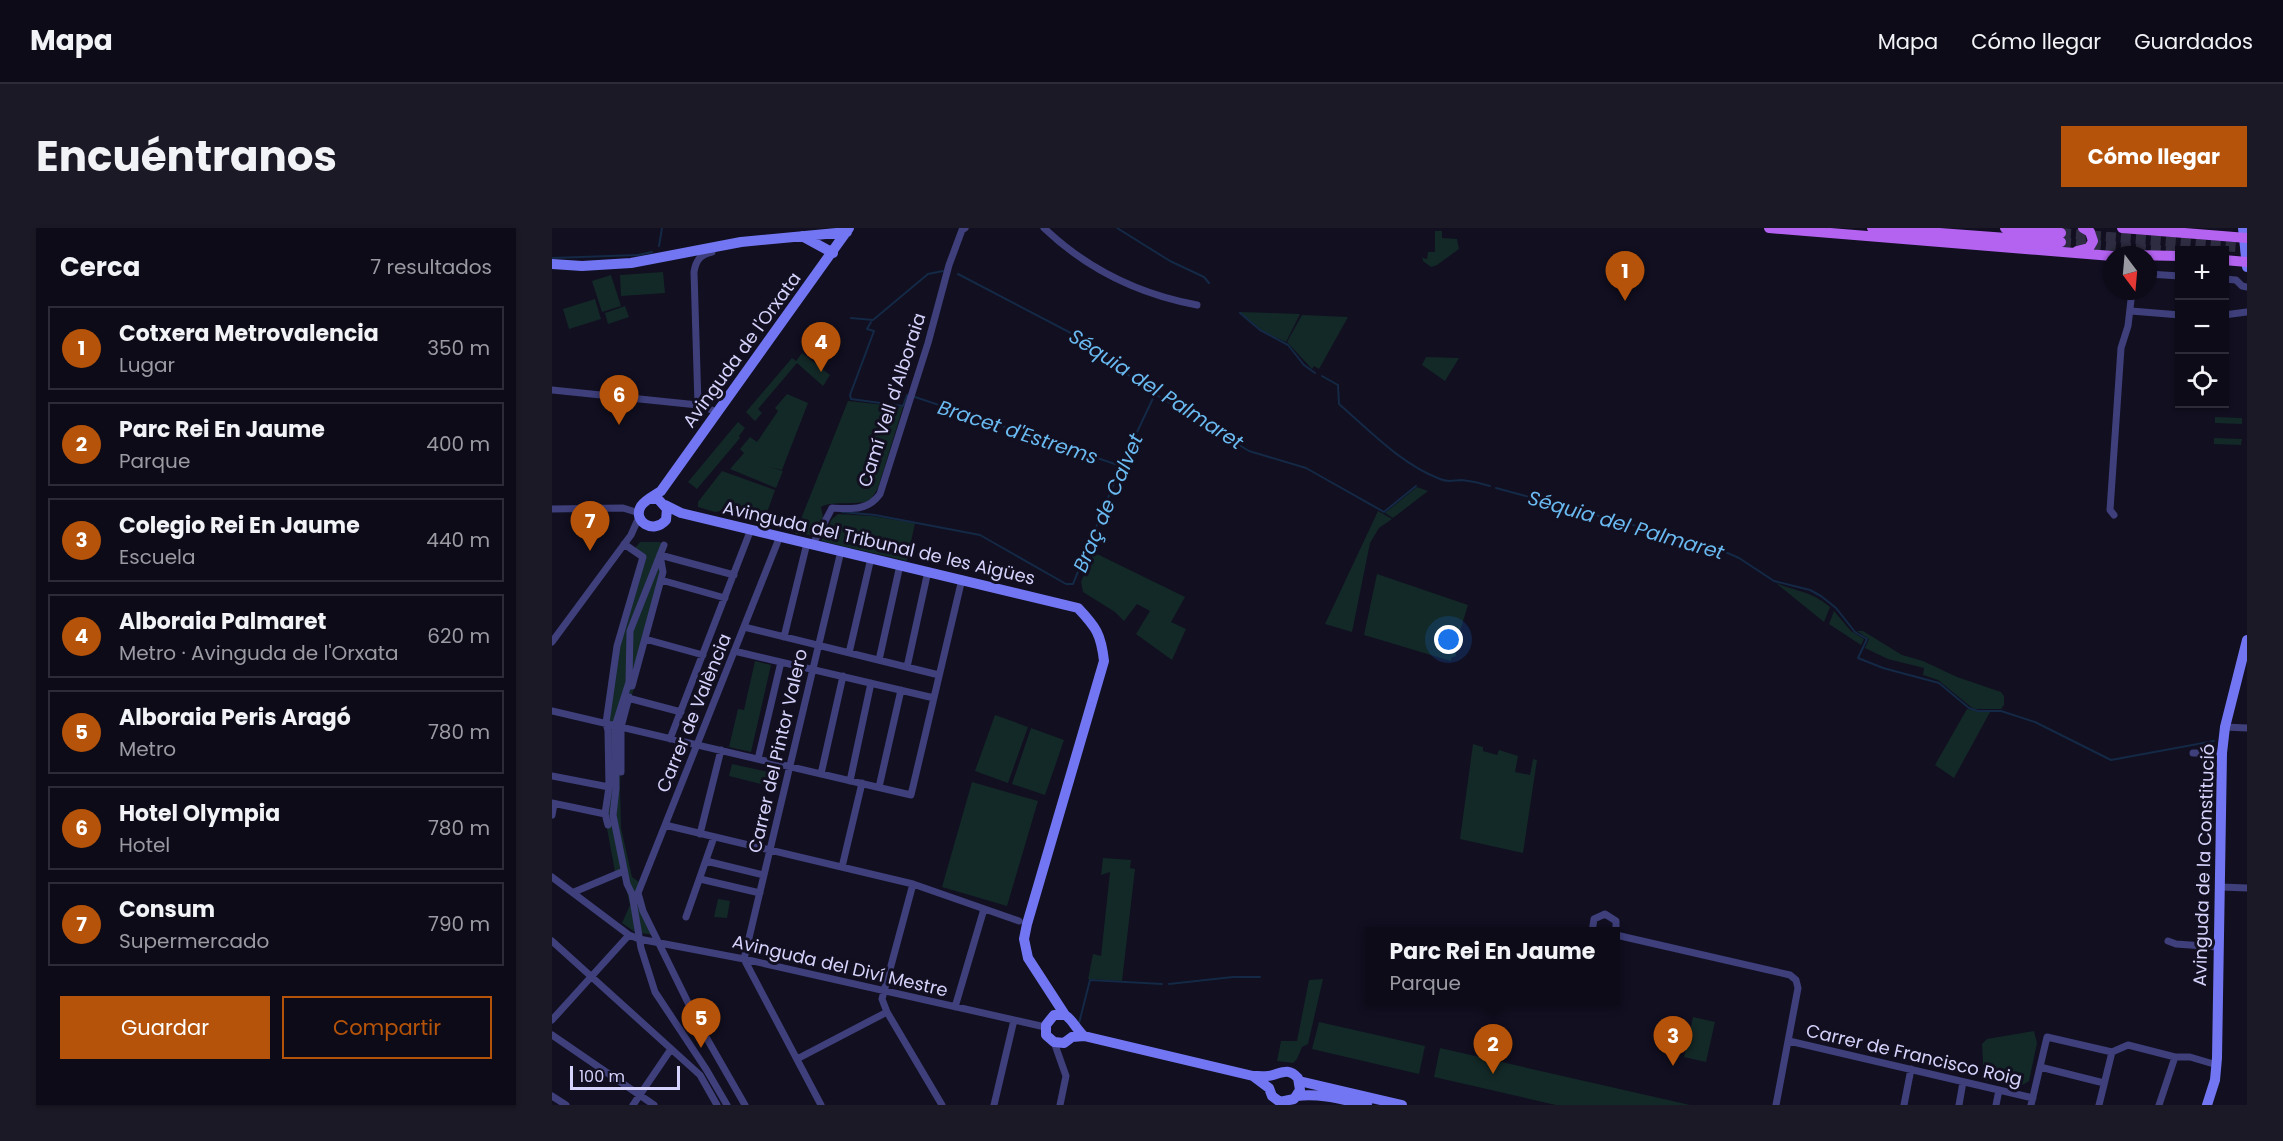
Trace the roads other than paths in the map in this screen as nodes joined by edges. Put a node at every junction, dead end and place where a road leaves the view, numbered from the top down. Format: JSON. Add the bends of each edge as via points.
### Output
{"nodes":[{"id":1,"x":965,"y":228,"type":"edge"},
{"id":2,"x":1044,"y":228,"type":"edge"},
{"id":3,"x":1769,"y":228,"type":"edge"},
{"id":4,"x":1872,"y":228,"type":"edge"},
{"id":5,"x":2005,"y":228,"type":"edge"},
{"id":6,"x":2083,"y":228,"type":"edge"},
{"id":7,"x":2122,"y":228,"type":"edge"},
{"id":8,"x":848,"y":230,"type":"edge"},
{"id":9,"x":802,"y":235,"type":"junction"},
{"id":10,"x":2245,"y":235,"type":"edge"},
{"id":11,"x":741,"y":242,"type":"junction"},
{"id":12,"x":2068,"y":252,"type":"junction"},
{"id":13,"x":833,"y":253,"type":"junction"},
{"id":14,"x":2103,"y":255,"type":"edge"},
{"id":15,"x":2157,"y":256,"type":"edge"},
{"id":16,"x":2175,"y":256,"type":"edge"},
{"id":17,"x":2229,"y":260,"type":"edge"},
{"id":18,"x":2247,"y":262,"type":"edge"},
{"id":19,"x":552,"y":264,"type":"edge"},
{"id":20,"x":2247,"y":267,"type":"edge"},
{"id":21,"x":2157,"y":275,"type":"edge"},
{"id":22,"x":2175,"y":276,"type":"edge"},
{"id":23,"x":2229,"y":279,"type":"edge"},
{"id":24,"x":2247,"y":287,"type":"edge"},
{"id":25,"x":2132,"y":300,"type":"edge"},
{"id":26,"x":1197,"y":305,"type":"dead end"},
{"id":27,"x":2131,"y":311,"type":"junction"},
{"id":28,"x":2247,"y":312,"type":"edge"},
{"id":29,"x":2229,"y":314,"type":"edge"},
{"id":30,"x":2175,"y":315,"type":"edge"},
{"id":31,"x":552,"y":390,"type":"edge"},
{"id":32,"x":698,"y":405,"type":"junction"},
{"id":33,"x":717,"y":412,"type":"junction"},
{"id":34,"x":662,"y":499,"type":"junction"},
{"id":35,"x":552,"y":509,"type":"edge"},
{"id":36,"x":681,"y":513,"type":"junction"},
{"id":37,"x":2114,"y":515,"type":"dead end"},
{"id":38,"x":641,"y":518,"type":"junction"},
{"id":39,"x":666,"y":520,"type":"junction"},
{"id":40,"x":752,"y":529,"type":"junction"},
{"id":41,"x":780,"y":536,"type":"junction"},
{"id":42,"x":810,"y":543,"type":"junction"},
{"id":43,"x":624,"y":544,"type":"junction"},
{"id":44,"x":664,"y":545,"type":"dead end"},
{"id":45,"x":841,"y":550,"type":"junction"},
{"id":46,"x":660,"y":555,"type":"junction"},
{"id":47,"x":871,"y":558,"type":"junction"},
{"id":48,"x":900,"y":564,"type":"junction"},
{"id":49,"x":928,"y":571,"type":"junction"},
{"id":50,"x":734,"y":575,"type":"junction"},
{"id":51,"x":962,"y":579,"type":"junction"},
{"id":52,"x":661,"y":580,"type":"junction"},
{"id":53,"x":725,"y":598,"type":"junction"},
{"id":54,"x":744,"y":627,"type":"junction"},
{"id":55,"x":784,"y":637,"type":"junction"},
{"id":56,"x":645,"y":639,"type":"junction"},
{"id":57,"x":2247,"y":640,"type":"edge"},
{"id":58,"x":552,"y":642,"type":"edge"},
{"id":59,"x":818,"y":645,"type":"junction"},
{"id":60,"x":734,"y":651,"type":"junction"},
{"id":61,"x":849,"y":653,"type":"junction"},
{"id":62,"x":703,"y":655,"type":"junction"},
{"id":63,"x":879,"y":660,"type":"junction"},
{"id":64,"x":781,"y":662,"type":"junction"},
{"id":65,"x":907,"y":667,"type":"junction"},
{"id":66,"x":813,"y":669,"type":"junction"},
{"id":67,"x":939,"y":675,"type":"junction"},
{"id":68,"x":843,"y":676,"type":"junction"},
{"id":69,"x":871,"y":683,"type":"junction"},
{"id":70,"x":901,"y":690,"type":"junction"},
{"id":71,"x":628,"y":698,"type":"junction"},
{"id":72,"x":934,"y":698,"type":"junction"},
{"id":73,"x":552,"y":711,"type":"edge"},
{"id":74,"x":681,"y":712,"type":"junction"},
{"id":75,"x":606,"y":723,"type":"junction"},
{"id":76,"x":618,"y":726,"type":"junction"},
{"id":77,"x":2225,"y":727,"type":"junction"},
{"id":78,"x":2247,"y":728,"type":"edge"},
{"id":79,"x":670,"y":739,"type":"junction"},
{"id":80,"x":697,"y":745,"type":"junction"},
{"id":81,"x":721,"y":750,"type":"junction"},
{"id":82,"x":2193,"y":753,"type":"dead end"},
{"id":83,"x":2222,"y":753,"type":"junction"},
{"id":84,"x":758,"y":759,"type":"junction"},
{"id":85,"x":790,"y":766,"type":"junction"},
{"id":86,"x":821,"y":774,"type":"junction"},
{"id":87,"x":552,"y":776,"type":"edge"},
{"id":88,"x":850,"y":781,"type":"junction"},
{"id":89,"x":862,"y":783,"type":"junction"},
{"id":90,"x":879,"y":787,"type":"junction"},
{"id":91,"x":613,"y":788,"type":"junction"},
{"id":92,"x":553,"y":803,"type":"edge"},
{"id":93,"x":605,"y":814,"type":"junction"},
{"id":94,"x":552,"y":815,"type":"edge"},
{"id":95,"x":608,"y":825,"type":"dead end"},
{"id":96,"x":665,"y":825,"type":"junction"},
{"id":97,"x":700,"y":834,"type":"junction"},
{"id":98,"x":714,"y":837,"type":"junction"},
{"id":99,"x":770,"y":850,"type":"junction"},
{"id":100,"x":706,"y":861,"type":"junction"},
{"id":101,"x":842,"y":867,"type":"junction"},
{"id":102,"x":624,"y":871,"type":"junction"},
{"id":103,"x":764,"y":875,"type":"junction"},
{"id":104,"x":552,"y":877,"type":"edge"},
{"id":105,"x":700,"y":879,"type":"junction"},
{"id":106,"x":913,"y":884,"type":"junction"},
{"id":107,"x":2221,"y":887,"type":"junction"},
{"id":108,"x":2247,"y":888,"type":"edge"},
{"id":109,"x":574,"y":892,"type":"junction"},
{"id":110,"x":760,"y":893,"type":"junction"},
{"id":111,"x":984,"y":909,"type":"junction"},
{"id":112,"x":686,"y":917,"type":"dead end"},
{"id":113,"x":1019,"y":921,"type":"dead end"},
{"id":114,"x":1593,"y":927,"type":"edge"},
{"id":115,"x":1616,"y":927,"type":"edge"},
{"id":116,"x":629,"y":935,"type":"junction"},
{"id":117,"x":1620,"y":935,"type":"edge"},
{"id":118,"x":639,"y":939,"type":"junction"},
{"id":119,"x":552,"y":941,"type":"edge"},
{"id":120,"x":2168,"y":941,"type":"dead end"},
{"id":121,"x":659,"y":943,"type":"junction"},
{"id":122,"x":2218,"y":946,"type":"junction"},
{"id":123,"x":744,"y":959,"type":"junction"},
{"id":124,"x":591,"y":977,"type":"junction"},
{"id":125,"x":884,"y":991,"type":"junction"},
{"id":126,"x":956,"y":1007,"type":"junction"},
{"id":127,"x":887,"y":1012,"type":"junction"},
{"id":128,"x":1060,"y":1015,"type":"junction"},
{"id":129,"x":552,"y":1020,"type":"edge"},
{"id":130,"x":1014,"y":1020,"type":"junction"},
{"id":131,"x":1045,"y":1027,"type":"junction"},
{"id":132,"x":1073,"y":1032,"type":"junction"},
{"id":133,"x":552,"y":1035,"type":"edge"},
{"id":134,"x":1789,"y":1041,"type":"junction"},
{"id":135,"x":1054,"y":1042,"type":"junction"},
{"id":136,"x":671,"y":1049,"type":"junction"},
{"id":137,"x":2112,"y":1052,"type":"junction"},
{"id":138,"x":2175,"y":1057,"type":"junction"},
{"id":139,"x":797,"y":1059,"type":"junction"},
{"id":140,"x":2217,"y":1062,"type":"junction"},
{"id":141,"x":2040,"y":1067,"type":"junction"},
{"id":142,"x":1911,"y":1069,"type":"junction"},
{"id":143,"x":1273,"y":1075,"type":"junction"},
{"id":144,"x":1253,"y":1076,"type":"junction"},
{"id":145,"x":1299,"y":1081,"type":"junction"},
{"id":146,"x":1963,"y":1082,"type":"junction"},
{"id":147,"x":2104,"y":1083,"type":"junction"},
{"id":148,"x":1269,"y":1088,"type":"junction"},
{"id":149,"x":2000,"y":1090,"type":"junction"},
{"id":150,"x":640,"y":1095,"type":"junction"},
{"id":151,"x":552,"y":1096,"type":"edge"},
{"id":152,"x":1294,"y":1100,"type":"edge"},
{"id":153,"x":2032,"y":1101,"type":"edge"},
{"id":154,"x":1275,"y":1102,"type":"edge"},
{"id":155,"x":552,"y":1103,"type":"edge"},
{"id":156,"x":566,"y":1105,"type":"edge"},
{"id":157,"x":633,"y":1105,"type":"edge"},
{"id":158,"x":654,"y":1105,"type":"edge"},
{"id":159,"x":717,"y":1105,"type":"edge"},
{"id":160,"x":727,"y":1105,"type":"edge"},
{"id":161,"x":745,"y":1105,"type":"edge"},
{"id":162,"x":821,"y":1105,"type":"edge"},
{"id":163,"x":942,"y":1105,"type":"edge"},
{"id":164,"x":994,"y":1105,"type":"edge"},
{"id":165,"x":1060,"y":1105,"type":"edge"},
{"id":166,"x":1367,"y":1105,"type":"edge"},
{"id":167,"x":1402,"y":1105,"type":"edge"},
{"id":168,"x":1776,"y":1105,"type":"edge"},
{"id":169,"x":1904,"y":1105,"type":"edge"},
{"id":170,"x":1959,"y":1105,"type":"edge"},
{"id":171,"x":1996,"y":1105,"type":"edge"},
{"id":172,"x":2099,"y":1105,"type":"edge"},
{"id":173,"x":2159,"y":1105,"type":"edge"},
{"id":174,"x":2207,"y":1105,"type":"edge"}],
"edges":[{"from":1,"to":42,"type":"street","name":"Camí Vell d'Alboraia","via":[[949,265],[880,494],[864,507],[832,508]]},
{"from":2,"to":26,"type":"street","via":[[1076,256],[1116,280]]},
{"from":3,"to":12,"type":"main road"},
{"from":4,"to":5,"type":"main road","via":[[2061,237]]},
{"from":6,"to":12,"type":"main road","via":[[2090,232],[2092,244],[2084,250]]},
{"from":7,"to":10,"type":"main road"},
{"from":8,"to":9,"type":"street"},
{"from":8,"to":13,"type":"street","name":"Avinguda de l'Orxata"},
{"from":9,"to":11,"type":"street"},
{"from":9,"to":13,"type":"street"},
{"from":10,"to":18,"type":"street"},
{"from":11,"to":19,"type":"street","via":[[631,263]]},
{"from":11,"to":32,"type":"street","via":[[704,254],[696,261]]},
{"from":12,"to":14,"type":"main road"},
{"from":13,"to":33,"type":"street","name":"Avinguda de l'Orxata"},
{"from":15,"to":16,"type":"main road"},
{"from":17,"to":18,"type":"main road"},
{"from":18,"to":20,"type":"street"},
{"from":21,"to":22,"type":"street"},
{"from":23,"to":24,"type":"street"},
{"from":25,"to":27,"type":"street"},
{"from":27,"to":30,"type":"street"},
{"from":27,"to":37,"type":"street","via":[[2121,348],[2110,510]]},
{"from":28,"to":29,"type":"street"},
{"from":31,"to":32,"type":"street"},
{"from":32,"to":33,"type":"street"},
{"from":33,"to":34,"type":"street","name":"Avinguda de l'Orxata"},
{"from":34,"to":36,"type":"street","name":"Avinguda del Tribunal de les Aigües"},
{"from":34,"to":38,"type":"street","via":[[642,504]]},
{"from":34,"to":39,"type":"street"},
{"from":35,"to":38,"type":"street","via":[[623,508]]},
{"from":36,"to":39,"type":"street"},
{"from":36,"to":40,"type":"street","name":"Avinguda del Tribunal de les Aigües"},
{"from":38,"to":39,"type":"street","via":[[649,527]]},
{"from":38,"to":43,"type":"street"},
{"from":40,"to":41,"type":"street","name":"Avinguda del Tribunal de les Aigües"},
{"from":40,"to":50,"type":"street"},
{"from":41,"to":42,"type":"street","name":"Avinguda del Tribunal de les Aigües"},
{"from":41,"to":54,"type":"street","name":"Carrer de València"},
{"from":42,"to":45,"type":"street","name":"Avinguda del Tribunal de les Aigües"},
{"from":42,"to":55,"type":"street"},
{"from":43,"to":58,"type":"street"},
{"from":43,"to":75,"type":"street","via":[[643,557],[617,646]]},
{"from":44,"to":46,"type":"street"},
{"from":45,"to":47,"type":"street","name":"Avinguda del Tribunal de les Aigües"},
{"from":45,"to":59,"type":"street","name":"Carrer del Pintor Valero"},
{"from":46,"to":50,"type":"street"},
{"from":46,"to":52,"type":"street"},
{"from":46,"to":76,"type":"street","via":[[630,631],[629,682]]},
{"from":47,"to":48,"type":"street","name":"Avinguda del Tribunal de les Aigües"},
{"from":47,"to":61,"type":"street"},
{"from":48,"to":49,"type":"street","name":"Avinguda del Tribunal de les Aigües"},
{"from":48,"to":63,"type":"street"},
{"from":49,"to":51,"type":"street","name":"Avinguda del Tribunal de les Aigües"},
{"from":49,"to":65,"type":"street"},
{"from":50,"to":53,"type":"street"},
{"from":51,"to":67,"type":"street"},
{"from":51,"to":128,"type":"street","name":"Avinguda del Tribunal de les Aigües","via":[[1078,608],[1095,626],[1102,641],[1104,661],[1024,939],[1028,958]]},
{"from":52,"to":53,"type":"street"},
{"from":52,"to":56,"type":"street"},
{"from":53,"to":62,"type":"street"},
{"from":54,"to":55,"type":"street"},
{"from":54,"to":60,"type":"street","name":"Carrer de València"},
{"from":55,"to":59,"type":"street"},
{"from":56,"to":62,"type":"street"},
{"from":56,"to":71,"type":"street"},
{"from":57,"to":77,"type":"street","name":"Avinguda de la Constitució"},
{"from":59,"to":61,"type":"street"},
{"from":59,"to":66,"type":"street","name":"Carrer del Pintor Valero"},
{"from":60,"to":64,"type":"street"},
{"from":60,"to":80,"type":"street","name":"Carrer de València"},
{"from":61,"to":63,"type":"street"},
{"from":62,"to":74,"type":"street"},
{"from":63,"to":65,"type":"street"},
{"from":64,"to":66,"type":"street"},
{"from":64,"to":84,"type":"street"},
{"from":65,"to":67,"type":"street"},
{"from":66,"to":68,"type":"street"},
{"from":66,"to":85,"type":"street","name":"Carrer del Pintor Valero"},
{"from":67,"to":72,"type":"street"},
{"from":68,"to":69,"type":"street"},
{"from":68,"to":86,"type":"street"},
{"from":69,"to":70,"type":"street"},
{"from":69,"to":88,"type":"street"},
{"from":70,"to":72,"type":"street"},
{"from":70,"to":90,"type":"street"},
{"from":71,"to":74,"type":"street"},
{"from":71,"to":76,"type":"street"},
{"from":72,"to":90,"type":"street","via":[[911,795]]},
{"from":73,"to":75,"type":"street"},
{"from":74,"to":79,"type":"street"},
{"from":75,"to":76,"type":"street"},
{"from":75,"to":91,"type":"street"},
{"from":76,"to":79,"type":"street"},
{"from":76,"to":91,"type":"street"},
{"from":77,"to":78,"type":"street"},
{"from":77,"to":83,"type":"street","name":"Avinguda de la Constitució"},
{"from":79,"to":80,"type":"street"},
{"from":80,"to":81,"type":"street"},
{"from":80,"to":96,"type":"street","name":"Carrer de València"},
{"from":81,"to":84,"type":"street"},
{"from":81,"to":97,"type":"street"},
{"from":82,"to":83,"type":"street"},
{"from":83,"to":107,"type":"street","name":"Avinguda de la Constitució"},
{"from":84,"to":85,"type":"street"},
{"from":85,"to":86,"type":"street"},
{"from":85,"to":99,"type":"street","name":"Carrer del Pintor Valero"},
{"from":86,"to":88,"type":"street"},
{"from":87,"to":91,"type":"street"},
{"from":88,"to":89,"type":"street"},
{"from":89,"to":90,"type":"street"},
{"from":89,"to":101,"type":"street"},
{"from":91,"to":93,"type":"street"},
{"from":91,"to":102,"type":"street","via":[[613,815]]},
{"from":92,"to":93,"type":"street"},
{"from":92,"to":94,"type":"street"},
{"from":93,"to":95,"type":"street"},
{"from":96,"to":97,"type":"street"},
{"from":96,"to":121,"type":"street","name":"Carrer de València","via":[[640,886],[639,901]]},
{"from":97,"to":98,"type":"street"},
{"from":98,"to":99,"type":"street"},
{"from":98,"to":100,"type":"street"},
{"from":99,"to":101,"type":"street"},
{"from":99,"to":103,"type":"street","name":"Carrer del Pintor Valero"},
{"from":100,"to":103,"type":"street"},
{"from":100,"to":105,"type":"street"},
{"from":101,"to":106,"type":"street"},
{"from":102,"to":109,"type":"street"},
{"from":102,"to":118,"type":"street"},
{"from":103,"to":110,"type":"street","name":"Carrer del Pintor Valero"},
{"from":104,"to":109,"type":"street","name":"Avinguda del Diví Mestre"},
{"from":105,"to":110,"type":"street"},
{"from":105,"to":112,"type":"street"},
{"from":106,"to":111,"type":"street"},
{"from":106,"to":125,"type":"street"},
{"from":107,"to":108,"type":"street"},
{"from":107,"to":122,"type":"street","name":"Avinguda de la Constitució"},
{"from":109,"to":116,"type":"street","name":"Avinguda del Diví Mestre"},
{"from":110,"to":123,"type":"street","name":"Carrer del Pintor Valero"},
{"from":111,"to":113,"type":"street"},
{"from":111,"to":126,"type":"street"},
{"from":114,"to":115,"type":"street","via":[[1594,919],[1605,914],[1616,921]]},
{"from":116,"to":118,"type":"street","name":"Avinguda del Diví Mestre"},
{"from":116,"to":124,"type":"street"},
{"from":117,"to":134,"type":"street","via":[[1790,975],[1798,988]]},
{"from":118,"to":121,"type":"street","name":"Avinguda del Diví Mestre"},
{"from":118,"to":160,"type":"street","via":[[655,992]]},
{"from":119,"to":124,"type":"street"},
{"from":120,"to":122,"type":"street"},
{"from":121,"to":123,"type":"street","name":"Avinguda del Diví Mestre"},
{"from":121,"to":161,"type":"street","via":[[698,1023]]},
{"from":122,"to":140,"type":"street","name":"Avinguda de la Constitució"},
{"from":123,"to":125,"type":"street","name":"Avinguda del Diví Mestre"},
{"from":123,"to":139,"type":"street"},
{"from":124,"to":129,"type":"street"},
{"from":124,"to":136,"type":"street"},
{"from":125,"to":126,"type":"street","name":"Avinguda del Diví Mestre"},
{"from":125,"to":127,"type":"street","via":[[882,999]]},
{"from":126,"to":130,"type":"street","name":"Avinguda del Diví Mestre"},
{"from":127,"to":139,"type":"street"},
{"from":127,"to":163,"type":"street"},
{"from":128,"to":131,"type":"street","via":[[1047,1021]]},
{"from":128,"to":132,"type":"street","via":[[1071,1020]]},
{"from":130,"to":131,"type":"street","name":"Avinguda del Diví Mestre"},
{"from":130,"to":164,"type":"street"},
{"from":131,"to":135,"type":"street","via":[[1046,1035]]},
{"from":132,"to":135,"type":"street","via":[[1064,1043]]},
{"from":132,"to":144,"type":"street"},
{"from":133,"to":150,"type":"street"},
{"from":134,"to":142,"type":"street","name":"Carrer de Francisco Roig"},
{"from":134,"to":168,"type":"street"},
{"from":135,"to":165,"type":"street","via":[[1066,1076]]},
{"from":136,"to":150,"type":"street"},
{"from":136,"to":159,"type":"street","via":[[700,1075]]},
{"from":137,"to":138,"type":"street","via":[[2128,1045]]},
{"from":137,"to":141,"type":"street","via":[[2047,1036]]},
{"from":137,"to":147,"type":"street"},
{"from":138,"to":140,"type":"street"},
{"from":138,"to":173,"type":"street"},
{"from":139,"to":162,"type":"street"},
{"from":140,"to":174,"type":"street","name":"Avinguda de la Constitució"},
{"from":141,"to":147,"type":"street"},
{"from":141,"to":153,"type":"street"},
{"from":142,"to":146,"type":"street","name":"Carrer de Francisco Roig"},
{"from":142,"to":169,"type":"street"},
{"from":143,"to":144,"type":"street"},
{"from":143,"to":145,"type":"street","via":[[1289,1071]]},
{"from":143,"to":148,"type":"street"},
{"from":144,"to":148,"type":"street"},
{"from":145,"to":152,"type":"street","via":[[1300,1090]]},
{"from":145,"to":167,"type":"street"},
{"from":146,"to":149,"type":"street","name":"Carrer de Francisco Roig"},
{"from":146,"to":170,"type":"street"},
{"from":147,"to":172,"type":"street"},
{"from":148,"to":154,"type":"street"},
{"from":149,"to":153,"type":"street","name":"Carrer de Francisco Roig"},
{"from":149,"to":171,"type":"street"},
{"from":150,"to":157,"type":"street"},
{"from":150,"to":158,"type":"street"},
{"from":151,"to":156,"type":"street"},
{"from":152,"to":154,"type":"street"},
{"from":152,"to":166,"type":"street","via":[[1321,1095]]},
{"from":155,"to":156,"type":"street"}]}
